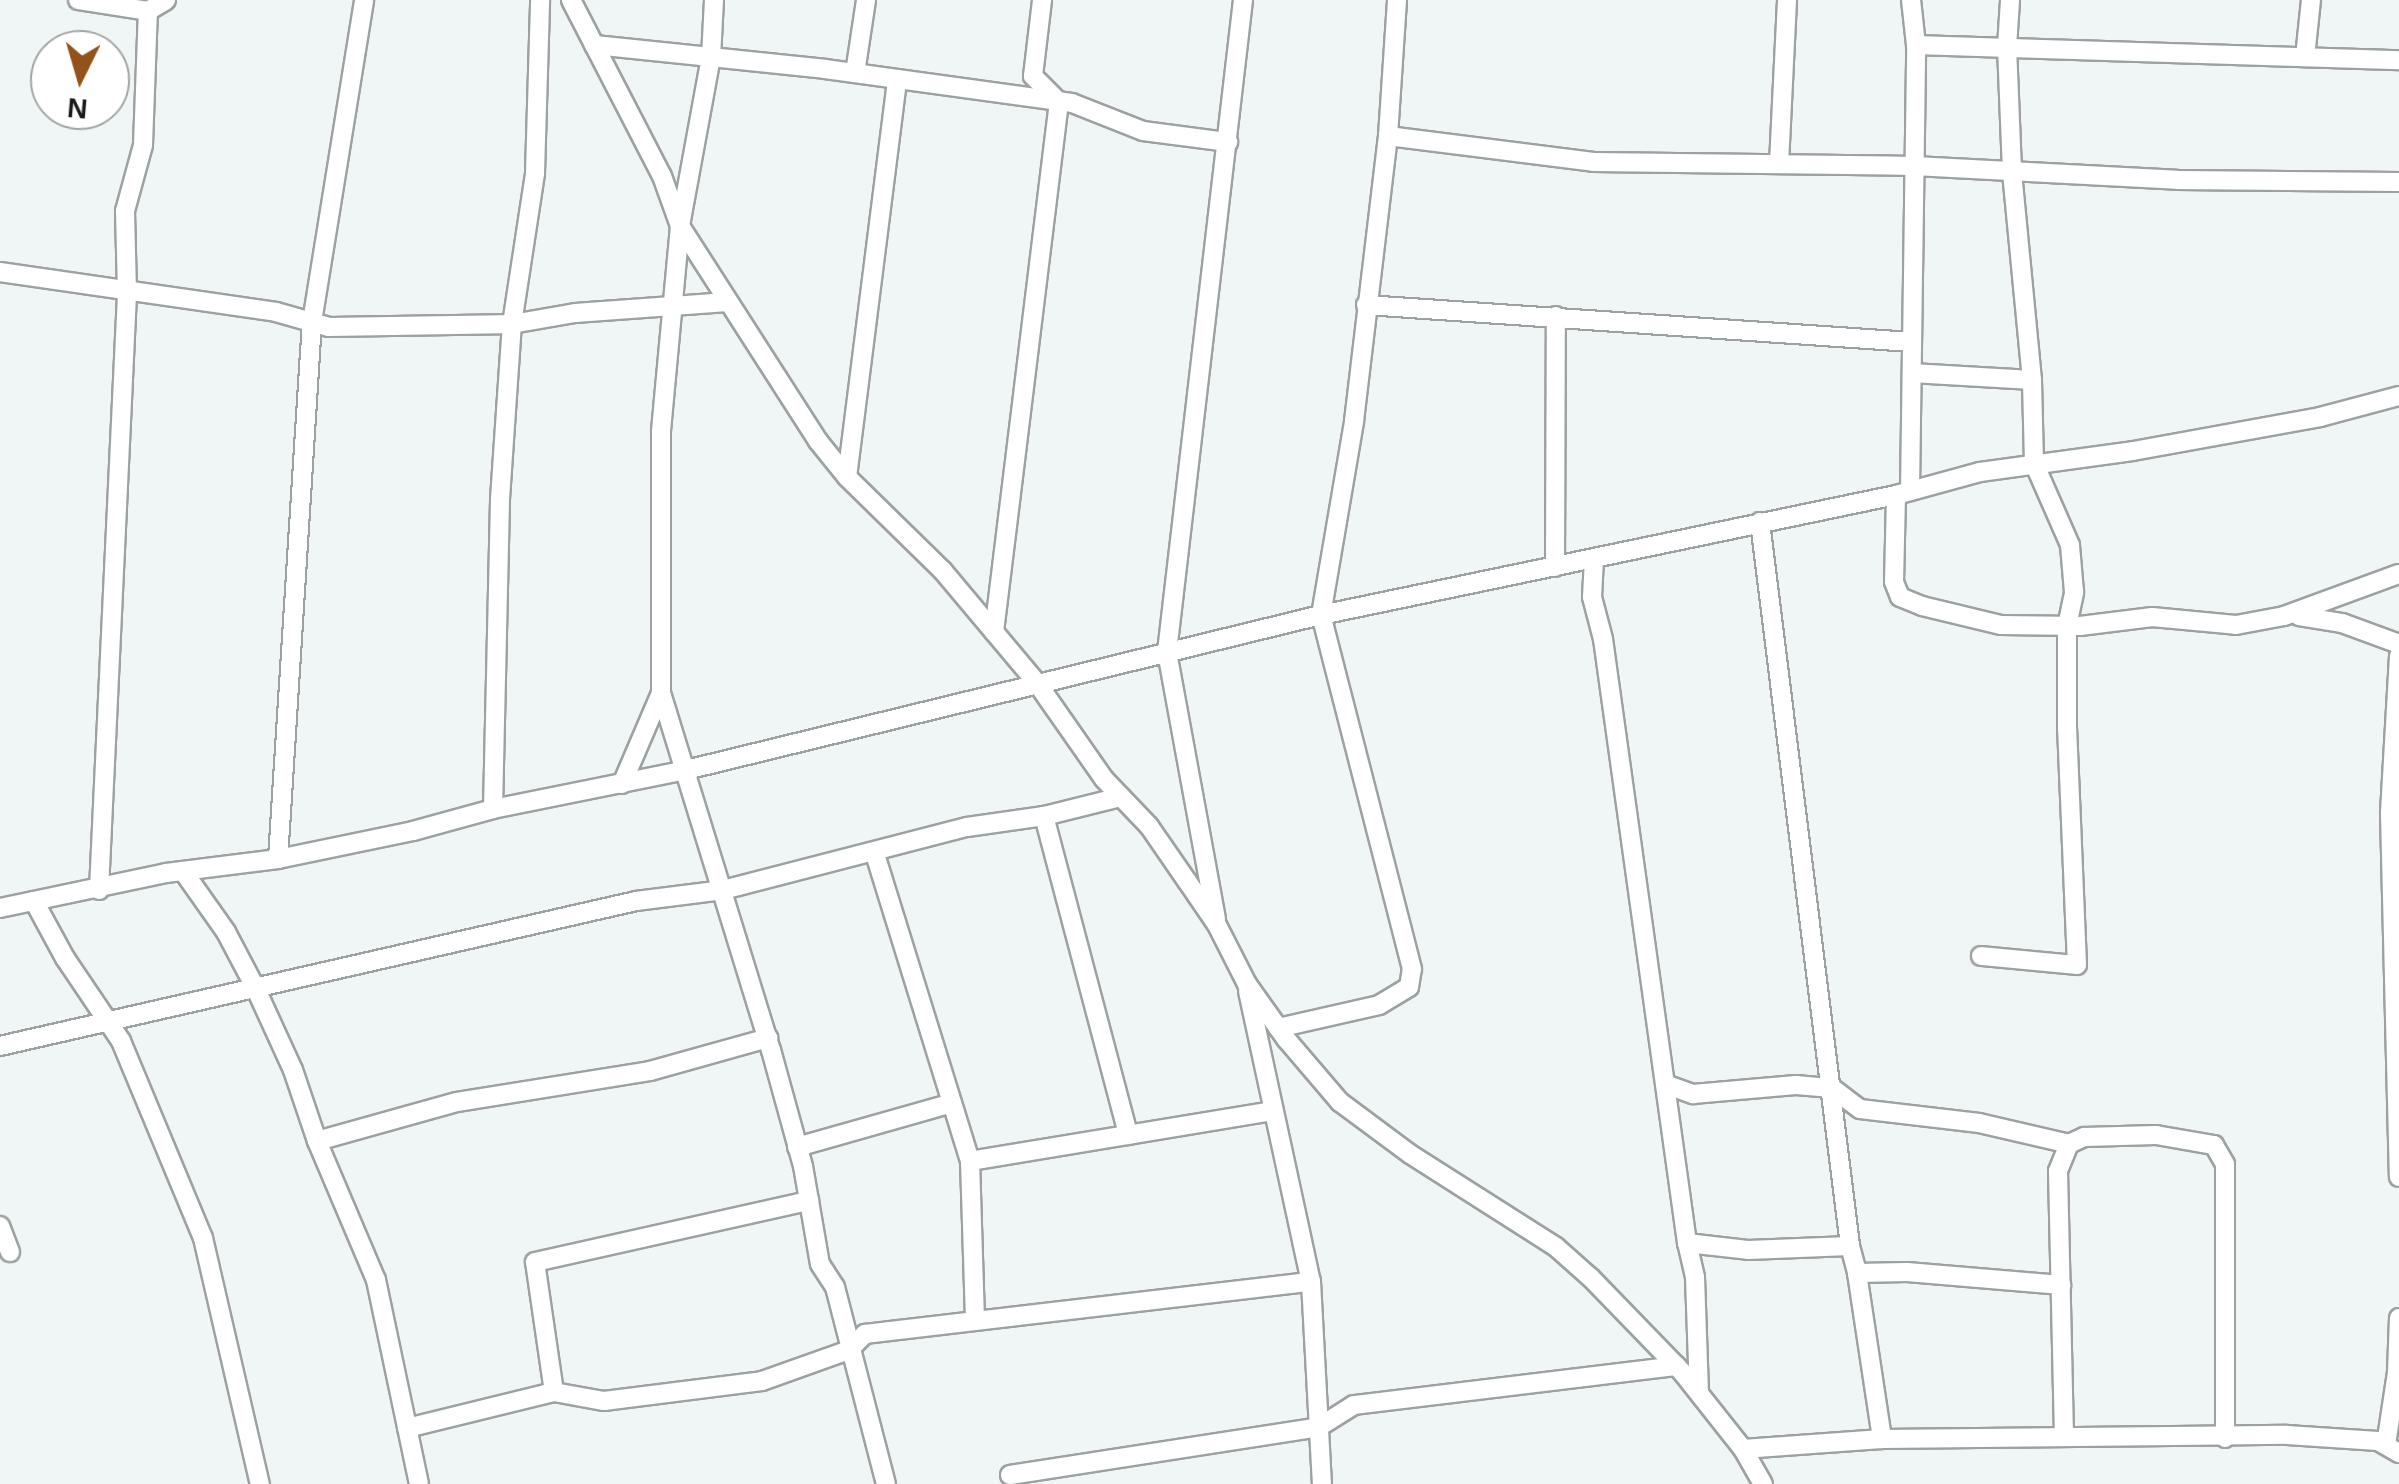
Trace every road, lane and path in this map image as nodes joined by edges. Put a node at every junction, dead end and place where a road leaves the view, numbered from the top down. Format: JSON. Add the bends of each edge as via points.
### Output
{"nodes":[{"id":1,"x":78,"y":0,"type":"edge"},
{"id":2,"x":166,"y":0,"type":"edge"},
{"id":3,"x":364,"y":0,"type":"edge"},
{"id":4,"x":540,"y":0,"type":"edge"},
{"id":5,"x":571,"y":0,"type":"edge"},
{"id":6,"x":714,"y":0,"type":"edge"},
{"id":7,"x":866,"y":0,"type":"edge"},
{"id":8,"x":1042,"y":0,"type":"edge"},
{"id":9,"x":1243,"y":0,"type":"edge"},
{"id":10,"x":1397,"y":0,"type":"edge"},
{"id":11,"x":1788,"y":0,"type":"edge"},
{"id":12,"x":1911,"y":0,"type":"edge"},
{"id":13,"x":2010,"y":0,"type":"edge"},
{"id":14,"x":2310,"y":0,"type":"edge"},
{"id":15,"x":148,"y":11,"type":"junction"},
{"id":16,"x":594,"y":45,"type":"junction"},
{"id":17,"x":1916,"y":45,"type":"junction"},
{"id":18,"x":2007,"y":48,"type":"junction"},
{"id":19,"x":711,"y":57,"type":"junction"},
{"id":20,"x":2305,"y":57,"type":"junction"},
{"id":21,"x":2399,"y":60,"type":"edge"},
{"id":22,"x":855,"y":73,"type":"junction"},
{"id":23,"x":898,"y":79,"type":"junction"},
{"id":24,"x":1059,"y":102,"type":"junction"},
{"id":25,"x":1388,"y":136,"type":"junction"},
{"id":26,"x":1228,"y":142,"type":"junction"},
{"id":27,"x":1778,"y":164,"type":"junction"},
{"id":28,"x":1914,"y":166,"type":"junction"},
{"id":29,"x":2012,"y":171,"type":"junction"},
{"id":30,"x":2399,"y":182,"type":"edge"},
{"id":31,"x":680,"y":226,"type":"junction"},
{"id":32,"x":0,"y":272,"type":"edge"},
{"id":33,"x":127,"y":293,"type":"junction"},
{"id":34,"x":728,"y":302,"type":"junction"},
{"id":35,"x":1366,"y":304,"type":"junction"},
{"id":36,"x":671,"y":306,"type":"junction"},
{"id":37,"x":1556,"y":316,"type":"junction"},
{"id":38,"x":312,"y":322,"type":"junction"},
{"id":39,"x":512,"y":324,"type":"junction"},
{"id":40,"x":1912,"y":342,"type":"junction"},
{"id":41,"x":1912,"y":374,"type":"junction"},
{"id":42,"x":2032,"y":380,"type":"junction"},
{"id":43,"x":2399,"y":396,"type":"edge"},
{"id":44,"x":2034,"y":462,"type":"junction"},
{"id":45,"x":847,"y":476,"type":"junction"},
{"id":46,"x":1903,"y":493,"type":"junction"},
{"id":47,"x":1760,"y":522,"type":"junction"},
{"id":48,"x":1594,"y":559,"type":"junction"},
{"id":49,"x":1555,"y":567,"type":"junction"},
{"id":50,"x":2399,"y":574,"type":"edge"},
{"id":51,"x":1321,"y":614,"type":"junction"},
{"id":52,"x":2284,"y":616,"type":"junction"},
{"id":53,"x":2067,"y":626,"type":"junction"},
{"id":54,"x":994,"y":632,"type":"junction"},
{"id":55,"x":2399,"y":644,"type":"edge"},
{"id":56,"x":1167,"y":652,"type":"junction"},
{"id":57,"x":2399,"y":656,"type":"edge"},
{"id":58,"x":1037,"y":683,"type":"junction"},
{"id":59,"x":661,"y":693,"type":"junction"},
{"id":60,"x":686,"y":770,"type":"junction"},
{"id":61,"x":622,"y":784,"type":"junction"},
{"id":62,"x":1121,"y":797,"type":"junction"},
{"id":63,"x":493,"y":809,"type":"junction"},
{"id":64,"x":1044,"y":816,"type":"junction"},
{"id":65,"x":875,"y":854,"type":"junction"},
{"id":66,"x":278,"y":859,"type":"junction"},
{"id":67,"x":184,"y":871,"type":"junction"},
{"id":68,"x":99,"y":890,"type":"junction"},
{"id":69,"x":722,"y":890,"type":"junction"},
{"id":70,"x":34,"y":900,"type":"junction"},
{"id":71,"x":0,"y":908,"type":"edge"},
{"id":72,"x":1217,"y":925,"type":"junction"},
{"id":73,"x":1981,"y":956,"type":"dead end"},
{"id":74,"x":1247,"y":984,"type":"junction"},
{"id":75,"x":256,"y":988,"type":"junction"},
{"id":76,"x":2397,"y":990,"type":"edge"},
{"id":77,"x":107,"y":1021,"type":"junction"},
{"id":78,"x":1278,"y":1028,"type":"junction"},
{"id":79,"x":768,"y":1038,"type":"junction"},
{"id":80,"x":0,"y":1046,"type":"edge"},
{"id":81,"x":1665,"y":1084,"type":"junction"},
{"id":82,"x":1832,"y":1088,"type":"junction"},
{"id":83,"x":952,"y":1103,"type":"junction"},
{"id":84,"x":1272,"y":1111,"type":"junction"},
{"id":85,"x":1128,"y":1135,"type":"junction"},
{"id":86,"x":317,"y":1141,"type":"junction"},
{"id":87,"x":2068,"y":1144,"type":"junction"},
{"id":88,"x":797,"y":1147,"type":"junction"},
{"id":89,"x":2399,"y":1153,"type":"edge"},
{"id":90,"x":970,"y":1161,"type":"junction"},
{"id":91,"x":2399,"y":1178,"type":"edge"},
{"id":92,"x":809,"y":1202,"type":"junction"},
{"id":93,"x":0,"y":1226,"type":"edge"},
{"id":94,"x":1687,"y":1243,"type":"junction"},
{"id":95,"x":1850,"y":1246,"type":"junction"},
{"id":96,"x":10,"y":1252,"type":"dead end"},
{"id":97,"x":1857,"y":1274,"type":"junction"},
{"id":98,"x":1310,"y":1282,"type":"junction"},
{"id":99,"x":2061,"y":1285,"type":"junction"},
{"id":100,"x":2399,"y":1318,"type":"edge"},
{"id":101,"x":975,"y":1320,"type":"junction"},
{"id":102,"x":849,"y":1350,"type":"junction"},
{"id":103,"x":1677,"y":1366,"type":"junction"},
{"id":104,"x":554,"y":1392,"type":"junction"},
{"id":105,"x":1699,"y":1392,"type":"junction"},
{"id":106,"x":1319,"y":1427,"type":"junction"},
{"id":107,"x":408,"y":1428,"type":"junction"},
{"id":108,"x":2064,"y":1436,"type":"junction"},
{"id":109,"x":2225,"y":1438,"type":"junction"},
{"id":110,"x":1882,"y":1439,"type":"junction"},
{"id":111,"x":1743,"y":1448,"type":"junction"},
{"id":112,"x":2392,"y":1449,"type":"edge"},
{"id":113,"x":1010,"y":1475,"type":"dead end"},
{"id":114,"x":260,"y":1484,"type":"edge"},
{"id":115,"x":418,"y":1484,"type":"edge"},
{"id":116,"x":886,"y":1484,"type":"edge"},
{"id":117,"x":1322,"y":1484,"type":"edge"},
{"id":118,"x":1763,"y":1484,"type":"edge"}],
"edges":[{"from":1,"to":15,"type":"street"},
{"from":2,"to":15,"type":"street"},
{"from":3,"to":38,"type":"street"},
{"from":4,"to":39,"type":"street","via":[[535,174]]},
{"from":5,"to":16,"type":"street"},
{"from":6,"to":19,"type":"street"},
{"from":7,"to":22,"type":"street"},
{"from":8,"to":24,"type":"street","via":[[1033,76]]},
{"from":9,"to":26,"type":"street"},
{"from":10,"to":25,"type":"street"},
{"from":11,"to":27,"type":"street"},
{"from":12,"to":17,"type":"street"},
{"from":13,"to":18,"type":"street"},
{"from":14,"to":20,"type":"street"},
{"from":15,"to":33,"type":"street","via":[[143,145],[125,211]]},
{"from":16,"to":19,"type":"street"},
{"from":16,"to":31,"type":"street","via":[[662,176]]},
{"from":17,"to":18,"type":"street"},
{"from":17,"to":28,"type":"street"},
{"from":18,"to":20,"type":"street"},
{"from":18,"to":29,"type":"street"},
{"from":19,"to":22,"type":"street"},
{"from":19,"to":31,"type":"street"},
{"from":20,"to":21,"type":"street"},
{"from":22,"to":23,"type":"street"},
{"from":23,"to":24,"type":"street"},
{"from":23,"to":45,"type":"street"},
{"from":24,"to":26,"type":"street","via":[[1143,131]]},
{"from":24,"to":54,"type":"street"},
{"from":25,"to":27,"type":"street","via":[[1593,162]]},
{"from":25,"to":35,"type":"street"},
{"from":26,"to":56,"type":"street"},
{"from":27,"to":28,"type":"street"},
{"from":28,"to":29,"type":"street"},
{"from":28,"to":40,"type":"street"},
{"from":29,"to":30,"type":"street"},
{"from":29,"to":42,"type":"street"},
{"from":31,"to":34,"type":"street"},
{"from":31,"to":36,"type":"street"},
{"from":32,"to":33,"type":"street"},
{"from":33,"to":38,"type":"street"},
{"from":33,"to":68,"type":"street"},
{"from":34,"to":36,"type":"street"},
{"from":34,"to":45,"type":"street"},
{"from":35,"to":37,"type":"street"},
{"from":35,"to":51,"type":"street","via":[[1354,422]]},
{"from":36,"to":39,"type":"street"},
{"from":36,"to":59,"type":"street","via":[[661,432]]},
{"from":37,"to":40,"type":"street"},
{"from":37,"to":49,"type":"street"},
{"from":38,"to":39,"type":"street"},
{"from":38,"to":66,"type":"street"},
{"from":39,"to":63,"type":"street","via":[[499,517]]},
{"from":40,"to":41,"type":"street"},
{"from":41,"to":42,"type":"street"},
{"from":41,"to":46,"type":"street"},
{"from":42,"to":44,"type":"street"},
{"from":43,"to":44,"type":"street","via":[[2132,451]]},
{"from":44,"to":46,"type":"street"},
{"from":44,"to":53,"type":"street","via":[[2070,545],[2074,592]]},
{"from":45,"to":54,"type":"street"},
{"from":46,"to":47,"type":"street"},
{"from":46,"to":53,"type":"street","via":[[1894,582],[1900,597],[2001,624]]},
{"from":47,"to":48,"type":"street"},
{"from":47,"to":82,"type":"street"},
{"from":48,"to":49,"type":"street"},
{"from":48,"to":81,"type":"street","via":[[1592,598],[1604,638]]},
{"from":49,"to":51,"type":"street"},
{"from":50,"to":52,"type":"street"},
{"from":51,"to":56,"type":"street"},
{"from":51,"to":78,"type":"street","via":[[1412,969],[1408,987],[1379,1005]]},
{"from":52,"to":53,"type":"street","via":[[2236,625],[2152,616]]},
{"from":52,"to":55,"type":"street","via":[[2331,620]]},
{"from":53,"to":73,"type":"street","via":[[2077,965]]},
{"from":54,"to":58,"type":"street"},
{"from":56,"to":58,"type":"street"},
{"from":56,"to":72,"type":"street"},
{"from":57,"to":76,"type":"street","via":[[2390,814]]},
{"from":58,"to":60,"type":"street"},
{"from":58,"to":62,"type":"street"},
{"from":59,"to":60,"type":"street"},
{"from":59,"to":61,"type":"street"},
{"from":60,"to":61,"type":"street"},
{"from":60,"to":69,"type":"street"},
{"from":61,"to":63,"type":"street"},
{"from":62,"to":64,"type":"street"},
{"from":62,"to":72,"type":"street"},
{"from":63,"to":66,"type":"street"},
{"from":64,"to":65,"type":"street","via":[[968,827]]},
{"from":64,"to":85,"type":"street"},
{"from":65,"to":69,"type":"street"},
{"from":65,"to":83,"type":"street"},
{"from":66,"to":67,"type":"street"},
{"from":67,"to":68,"type":"street"},
{"from":67,"to":75,"type":"street"},
{"from":68,"to":70,"type":"street"},
{"from":69,"to":75,"type":"street","via":[[636,901]]},
{"from":69,"to":79,"type":"street"},
{"from":70,"to":71,"type":"street"},
{"from":70,"to":77,"type":"street"},
{"from":72,"to":74,"type":"street"},
{"from":74,"to":78,"type":"street"},
{"from":74,"to":84,"type":"street"},
{"from":75,"to":77,"type":"street"},
{"from":75,"to":86,"type":"street"},
{"from":76,"to":89,"type":"street"},
{"from":77,"to":80,"type":"street"},
{"from":77,"to":114,"type":"street","via":[[203,1238]]},
{"from":78,"to":103,"type":"street","via":[[1340,1102],[1556,1248]]},
{"from":79,"to":86,"type":"street","via":[[650,1071],[457,1102]]},
{"from":79,"to":88,"type":"street"},
{"from":81,"to":82,"type":"street","via":[[1693,1094],[1796,1084]]},
{"from":81,"to":94,"type":"street"},
{"from":82,"to":87,"type":"street","via":[[1860,1108],[1980,1123]]},
{"from":82,"to":95,"type":"street"},
{"from":83,"to":88,"type":"street"},
{"from":83,"to":90,"type":"street"},
{"from":84,"to":85,"type":"street"},
{"from":84,"to":98,"type":"street"},
{"from":85,"to":90,"type":"street"},
{"from":86,"to":107,"type":"street","via":[[376,1280]]},
{"from":87,"to":99,"type":"street","via":[[2058,1171]]},
{"from":87,"to":109,"type":"street","via":[[2084,1137],[2156,1134],[2214,1144],[2224,1164]]},
{"from":88,"to":92,"type":"street"},
{"from":89,"to":91,"type":"street"},
{"from":90,"to":101,"type":"street"},
{"from":92,"to":102,"type":"street","via":[[820,1264],[835,1287]]},
{"from":92,"to":104,"type":"street","via":[[535,1262]]},
{"from":93,"to":96,"type":"street"},
{"from":94,"to":95,"type":"street","via":[[1748,1250]]},
{"from":94,"to":105,"type":"street","via":[[1696,1278]]},
{"from":95,"to":97,"type":"street"},
{"from":97,"to":99,"type":"street"},
{"from":97,"to":110,"type":"street"},
{"from":98,"to":101,"type":"street"},
{"from":98,"to":106,"type":"street"},
{"from":99,"to":108,"type":"street"},
{"from":100,"to":112,"type":"street"},
{"from":101,"to":102,"type":"street","via":[[864,1334]]},
{"from":102,"to":104,"type":"street","via":[[762,1381],[604,1400]]},
{"from":102,"to":116,"type":"street"},
{"from":103,"to":105,"type":"street"},
{"from":103,"to":106,"type":"street","via":[[1354,1405]]},
{"from":104,"to":107,"type":"street"},
{"from":105,"to":111,"type":"street"},
{"from":106,"to":113,"type":"street"},
{"from":106,"to":117,"type":"street"},
{"from":107,"to":115,"type":"street"},
{"from":108,"to":109,"type":"street"},
{"from":108,"to":110,"type":"street"},
{"from":109,"to":112,"type":"street","via":[[2287,1435],[2378,1441]]},
{"from":110,"to":111,"type":"street"},
{"from":111,"to":118,"type":"street"}]}
